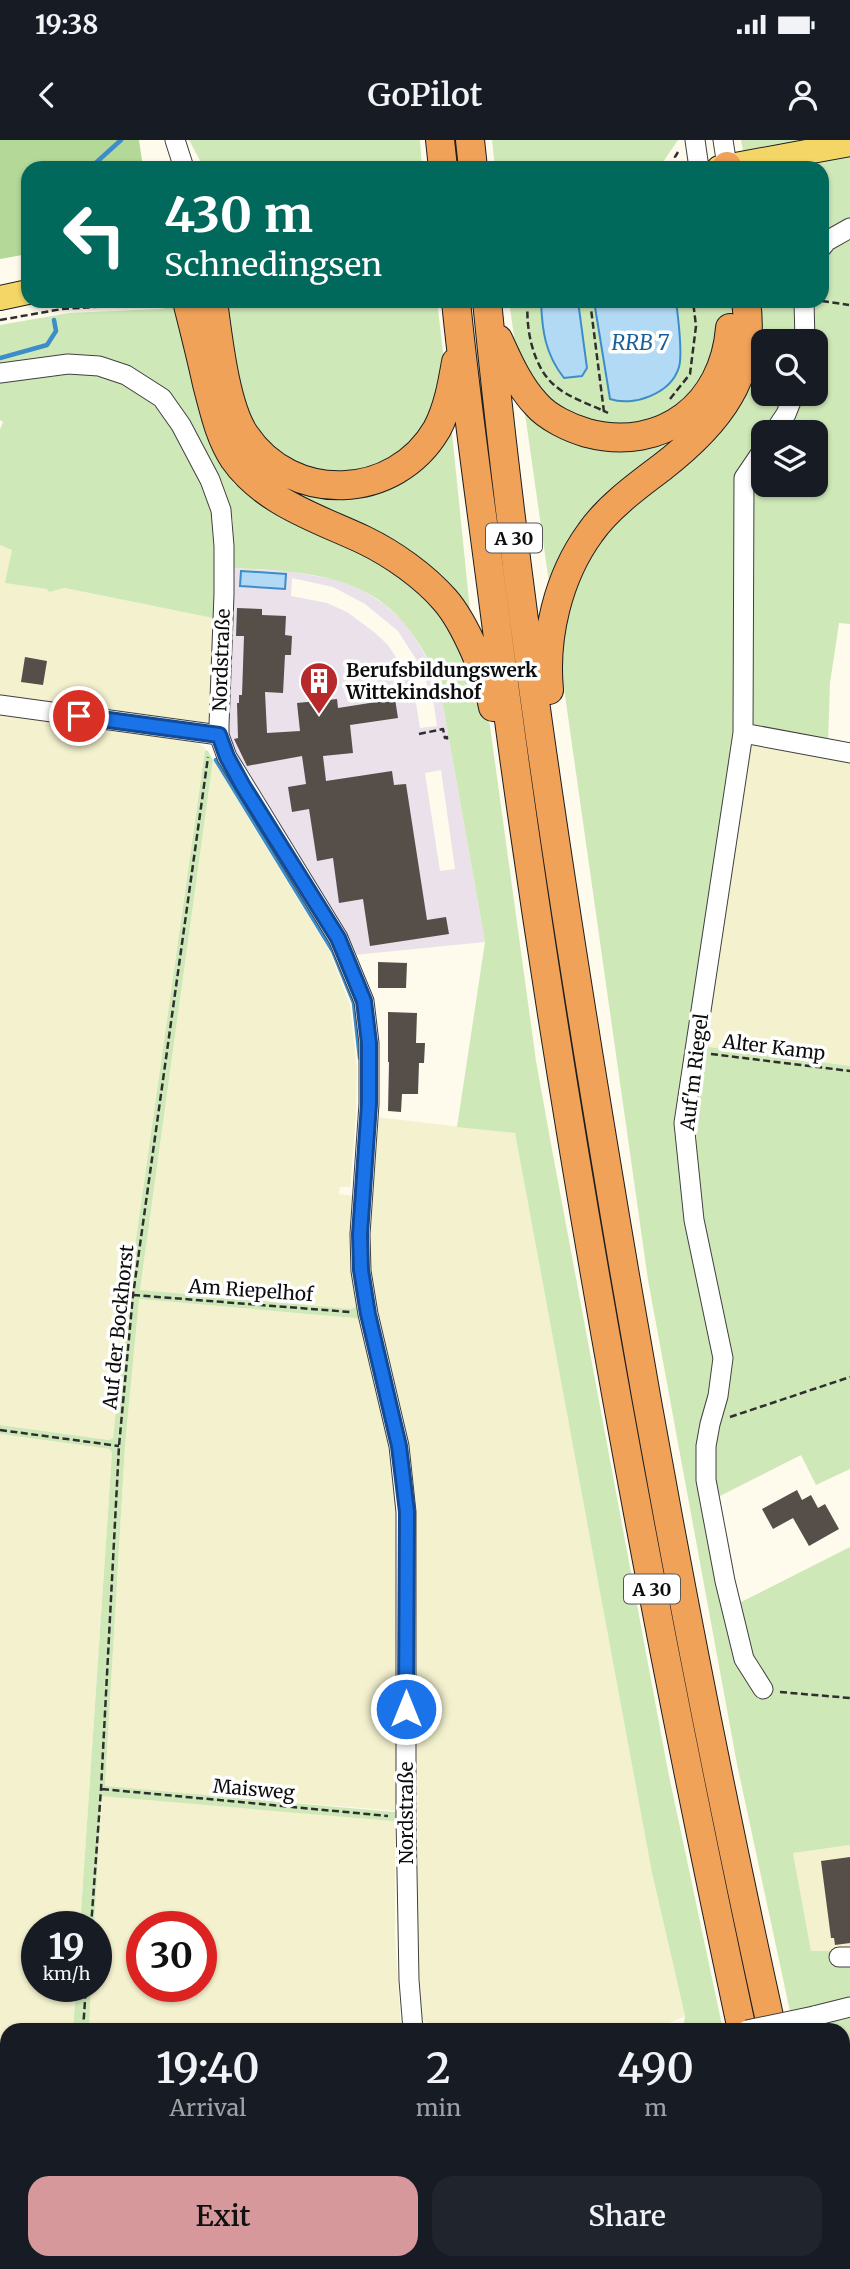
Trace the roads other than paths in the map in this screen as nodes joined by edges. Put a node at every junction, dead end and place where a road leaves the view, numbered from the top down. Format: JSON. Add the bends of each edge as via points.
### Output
{"nodes":[{"id":1,"x":168,"y":140,"type":"edge"},
{"id":2,"x":175,"y":140,"type":"edge"},
{"id":3,"x":440,"y":140,"type":"edge"},
{"id":4,"x":470,"y":140,"type":"edge"},
{"id":5,"x":695,"y":140,"type":"edge"},
{"id":6,"x":850,"y":144,"type":"edge"},
{"id":7,"x":170,"y":161,"type":"edge"},
{"id":8,"x":182,"y":161,"type":"edge"},
{"id":9,"x":442,"y":161,"type":"edge"},
{"id":10,"x":472,"y":161,"type":"edge"},
{"id":11,"x":698,"y":161,"type":"edge"},
{"id":12,"x":724,"y":161,"type":"edge"},
{"id":13,"x":850,"y":228,"type":"edge"},
{"id":14,"x":829,"y":241,"type":"edge"},
{"id":15,"x":21,"y":294,"type":"edge"},
{"id":16,"x":0,"y":298,"type":"edge"},
{"id":17,"x":189,"y":308,"type":"edge"},
{"id":18,"x":214,"y":308,"type":"edge"},
{"id":19,"x":487,"y":308,"type":"edge"},
{"id":20,"x":729,"y":308,"type":"edge"},
{"id":21,"x":747,"y":308,"type":"edge"},
{"id":22,"x":804,"y":308,"type":"edge"},
{"id":23,"x":457,"y":309,"type":"edge"},
{"id":24,"x":805,"y":329,"type":"edge"},
{"id":25,"x":0,"y":373,"type":"edge"},
{"id":26,"x":751,"y":468,"type":"edge"},
{"id":27,"x":0,"y":705,"type":"edge"},
{"id":28,"x":743,"y":733,"type":"junction"},
{"id":29,"x":215,"y":735,"type":"junction"},
{"id":30,"x":513,"y":750,"type":"junction"},
{"id":31,"x":850,"y":753,"type":"edge"},
{"id":32,"x":543,"y":759,"type":"junction"},
{"id":33,"x":762,"y":1689,"type":"road end"},
{"id":34,"x":850,"y":2007,"type":"edge"},
{"id":35,"x":412,"y":2023,"type":"edge"},
{"id":36,"x":743,"y":2023,"type":"edge"},
{"id":37,"x":770,"y":2023,"type":"edge"},
{"id":38,"x":780,"y":2023,"type":"edge"}],
"edges":[{"from":1,"to":7,"type":"street"},
{"from":2,"to":8,"type":"street"},
{"from":3,"to":9,"type":"highway"},
{"from":4,"to":10,"type":"highway"},
{"from":5,"to":11,"type":"street"},
{"from":6,"to":12,"type":"main road"},
{"from":13,"to":14,"type":"street"},
{"from":15,"to":16,"type":"main road"},
{"from":17,"to":30,"type":"highway","via":[[215,416],[234,458],[274,496],[388,553],[446,601],[481,666],[497,733]]},
{"from":18,"to":23,"type":"highway","via":[[225,376],[244,434],[279,469],[304,480],[337,486],[370,482],[409,462],[436,429],[454,374]]},
{"from":19,"to":20,"type":"highway","via":[[510,365],[536,405],[576,430],[629,439],[648,426],[670,426],[698,406],[725,360]]},
{"from":19,"to":32,"type":"highway","number":"A 30"},
{"from":21,"to":32,"type":"highway","via":[[744,362],[722,408],[710,425],[628,493],[591,531],[570,565],[559,593],[549,647],[551,708]]},
{"from":22,"to":24,"type":"street"},
{"from":23,"to":30,"type":"highway","number":"A 30"},
{"from":25,"to":29,"type":"street","name":"Nordstraße","via":[[68,364],[99,366],[126,375],[162,398],[181,425],[221,510],[225,546]]},
{"from":26,"to":28,"type":"street","name":"Auf'm Riegel","via":[[744,478]]},
{"from":27,"to":29,"type":"street"},
{"from":28,"to":31,"type":"street"},
{"from":28,"to":33,"type":"street","name":"Auf'm Riegel","via":[[684,1123],[694,1220],[723,1358],[706,1446],[706,1480],[744,1659]]},
{"from":29,"to":35,"type":"street","name":"Nordstraße","via":[[338,938],[364,1001],[369,1104],[361,1270],[399,1446],[407,1512],[406,1818]]},
{"from":30,"to":36,"type":"highway","number":"A 30","via":[[535,915],[621,1429],[687,1775]]},
{"from":32,"to":37,"type":"highway","number":"A 30","via":[[647,1404],[715,1768]]},
{"from":34,"to":38,"type":"street","bridge":true}]}
